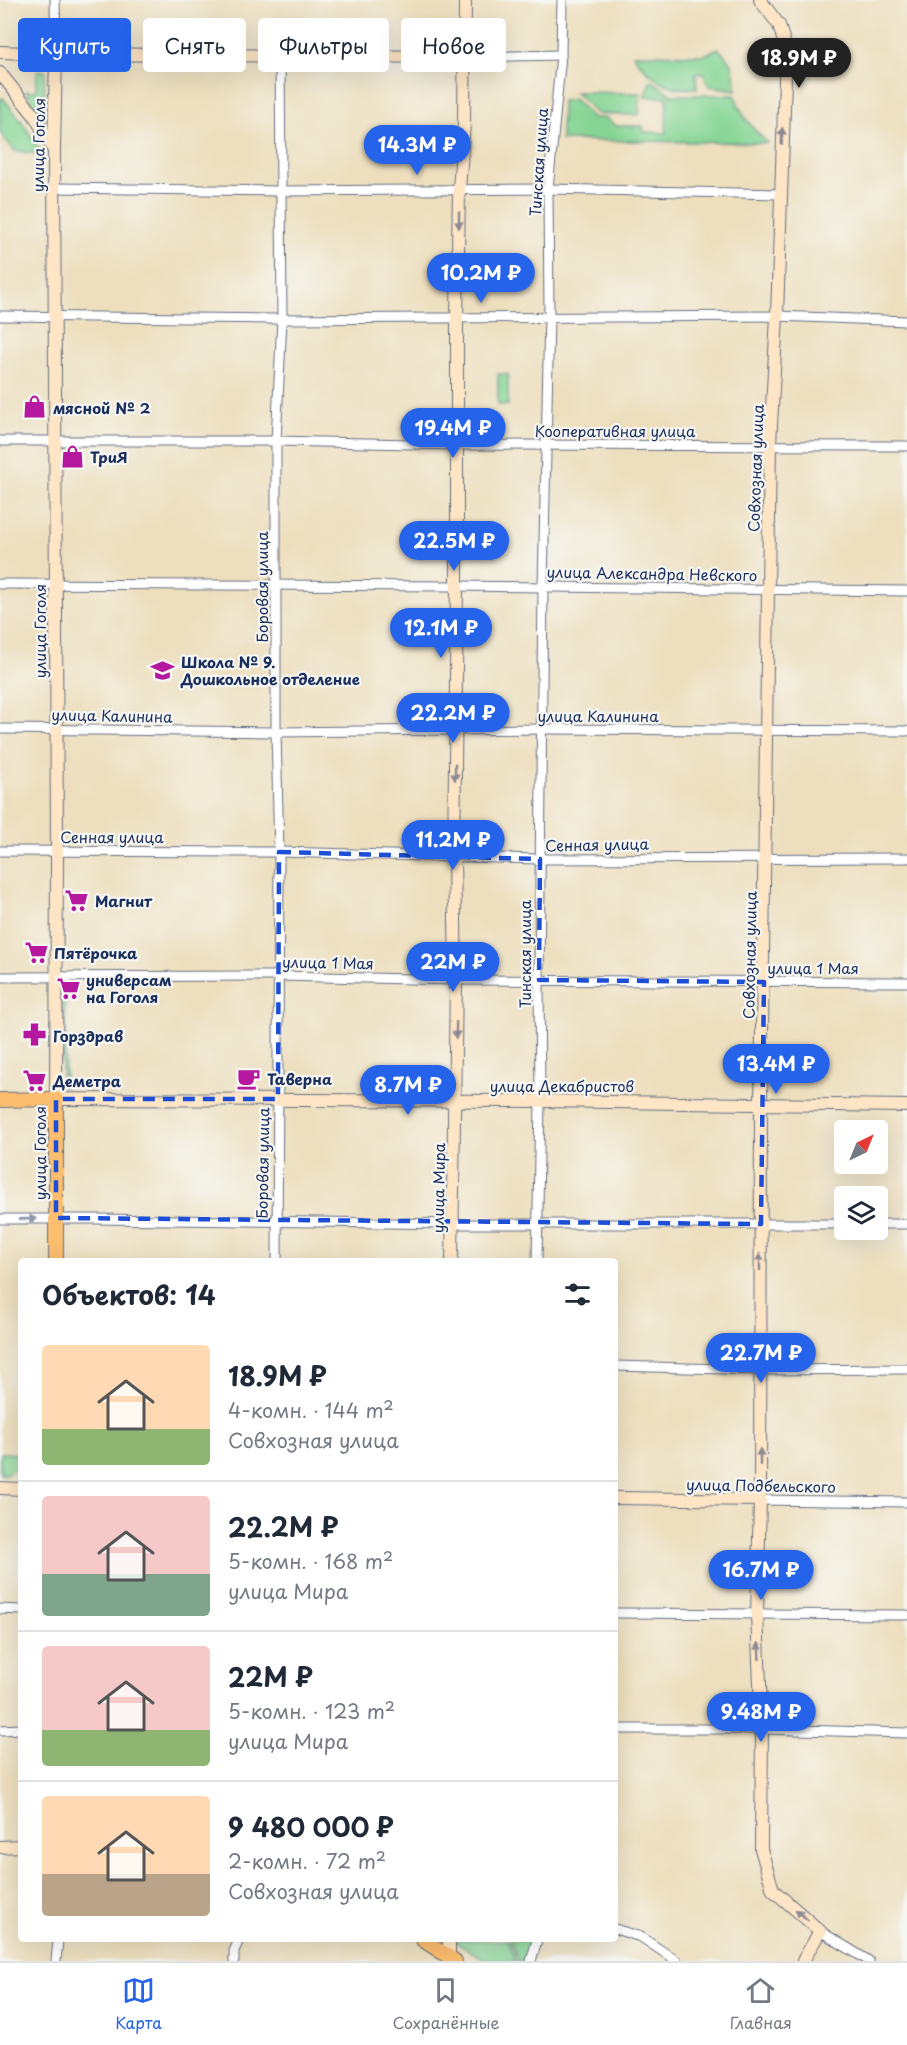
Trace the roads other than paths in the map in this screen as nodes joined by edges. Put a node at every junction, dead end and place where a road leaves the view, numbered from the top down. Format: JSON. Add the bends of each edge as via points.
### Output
{"nodes":[{"id":1,"x":55,"y":0,"type":"edge"},
{"id":2,"x":465,"y":0,"type":"edge"},
{"id":3,"x":562,"y":0,"type":"edge"},
{"id":4,"x":760,"y":0,"type":"edge"},
{"id":5,"x":55,"y":18,"type":"edge"},
{"id":6,"x":465,"y":18,"type":"edge"},
{"id":7,"x":0,"y":52,"type":"edge"},
{"id":8,"x":18,"y":53,"type":"edge"},
{"id":9,"x":131,"y":55,"type":"edge"},
{"id":10,"x":561,"y":55,"type":"junction"},
{"id":11,"x":258,"y":56,"type":"edge"},
{"id":12,"x":506,"y":56,"type":"edge"},
{"id":13,"x":56,"y":72,"type":"edge"},
{"id":14,"x":280,"y":72,"type":"edge"},
{"id":15,"x":464,"y":72,"type":"edge"},
{"id":16,"x":0,"y":73,"type":"edge"},
{"id":17,"x":54,"y":150,"type":"junction"},
{"id":18,"x":54,"y":188,"type":"junction"},
{"id":19,"x":459,"y":189,"type":"junction"},
{"id":20,"x":548,"y":189,"type":"junction"},
{"id":21,"x":280,"y":190,"type":"junction"},
{"id":22,"x":780,"y":194,"type":"junction"},
{"id":23,"x":0,"y":316,"type":"edge"},
{"id":24,"x":55,"y":316,"type":"junction"},
{"id":25,"x":549,"y":316,"type":"junction"},
{"id":26,"x":777,"y":316,"type":"junction"},
{"id":27,"x":457,"y":318,"type":"junction"},
{"id":28,"x":282,"y":319,"type":"junction"},
{"id":29,"x":907,"y":321,"type":"edge"},
{"id":30,"x":0,"y":441,"type":"edge"},
{"id":31,"x":55,"y":441,"type":"junction"},
{"id":32,"x":276,"y":441,"type":"junction"},
{"id":33,"x":770,"y":444,"type":"junction"},
{"id":34,"x":457,"y":445,"type":"junction"},
{"id":35,"x":546,"y":446,"type":"junction"},
{"id":36,"x":907,"y":446,"type":"edge"},
{"id":37,"x":0,"y":584,"type":"edge"},
{"id":38,"x":56,"y":585,"type":"junction"},
{"id":39,"x":276,"y":585,"type":"junction"},
{"id":40,"x":457,"y":586,"type":"junction"},
{"id":41,"x":543,"y":586,"type":"junction"},
{"id":42,"x":767,"y":589,"type":"junction"},
{"id":43,"x":907,"y":591,"type":"edge"},
{"id":44,"x":0,"y":729,"type":"edge"},
{"id":45,"x":56,"y":729,"type":"junction"},
{"id":46,"x":543,"y":729,"type":"junction"},
{"id":47,"x":455,"y":730,"type":"junction"},
{"id":48,"x":765,"y":731,"type":"junction"},
{"id":49,"x":907,"y":731,"type":"edge"},
{"id":50,"x":276,"y":732,"type":"junction"},
{"id":51,"x":57,"y":850,"type":"junction"},
{"id":52,"x":0,"y":851,"type":"edge"},
{"id":53,"x":279,"y":852,"type":"junction"},
{"id":54,"x":454,"y":857,"type":"junction"},
{"id":55,"x":765,"y":857,"type":"junction"},
{"id":56,"x":907,"y":858,"type":"edge"},
{"id":57,"x":540,"y":859,"type":"junction"},
{"id":58,"x":278,"y":976,"type":"junction"},
{"id":59,"x":0,"y":977,"type":"edge"},
{"id":60,"x":55,"y":977,"type":"junction"},
{"id":61,"x":456,"y":980,"type":"junction"},
{"id":62,"x":539,"y":980,"type":"junction"},
{"id":63,"x":764,"y":982,"type":"junction"},
{"id":64,"x":907,"y":982,"type":"edge"},
{"id":65,"x":56,"y":1099,"type":"junction"},
{"id":66,"x":0,"y":1100,"type":"edge"},
{"id":67,"x":278,"y":1100,"type":"junction"},
{"id":68,"x":455,"y":1101,"type":"junction"},
{"id":69,"x":540,"y":1101,"type":"junction"},
{"id":70,"x":761,"y":1103,"type":"junction"},
{"id":71,"x":907,"y":1106,"type":"edge"},
{"id":72,"x":56,"y":1218,"type":"junction"},
{"id":73,"x":0,"y":1219,"type":"edge"},
{"id":74,"x":277,"y":1222,"type":"junction"},
{"id":75,"x":452,"y":1224,"type":"junction"},
{"id":76,"x":537,"y":1224,"type":"junction"},
{"id":77,"x":760,"y":1224,"type":"junction"},
{"id":78,"x":834,"y":1224,"type":"edge"},
{"id":79,"x":888,"y":1224,"type":"edge"},
{"id":80,"x":907,"y":1224,"type":"edge"},
{"id":81,"x":56,"y":1258,"type":"edge"},
{"id":82,"x":277,"y":1258,"type":"edge"},
{"id":83,"x":452,"y":1258,"type":"edge"},
{"id":84,"x":537,"y":1258,"type":"edge"},
{"id":85,"x":618,"y":1366,"type":"edge"},
{"id":86,"x":907,"y":1369,"type":"edge"},
{"id":87,"x":760,"y":1371,"type":"junction"},
{"id":88,"x":0,"y":1488,"type":"edge"},
{"id":89,"x":18,"y":1489,"type":"edge"},
{"id":90,"x":618,"y":1498,"type":"edge"},
{"id":91,"x":760,"y":1500,"type":"junction"},
{"id":92,"x":907,"y":1502,"type":"edge"},
{"id":93,"x":0,"y":1609,"type":"edge"},
{"id":94,"x":18,"y":1610,"type":"edge"},
{"id":95,"x":618,"y":1613,"type":"edge"},
{"id":96,"x":757,"y":1615,"type":"junction"},
{"id":97,"x":907,"y":1615,"type":"edge"},
{"id":98,"x":18,"y":1729,"type":"edge"},
{"id":99,"x":618,"y":1729,"type":"edge"},
{"id":100,"x":762,"y":1729,"type":"junction"},
{"id":101,"x":0,"y":1730,"type":"edge"},
{"id":102,"x":907,"y":1733,"type":"edge"},
{"id":103,"x":18,"y":1846,"type":"edge"},
{"id":104,"x":0,"y":1847,"type":"edge"},
{"id":105,"x":618,"y":1930,"type":"edge"},
{"id":106,"x":820,"y":1931,"type":"junction"},
{"id":107,"x":58,"y":1942,"type":"edge"},
{"id":108,"x":238,"y":1942,"type":"edge"},
{"id":109,"x":426,"y":1942,"type":"edge"},
{"id":110,"x":449,"y":1942,"type":"edge"},
{"id":111,"x":536,"y":1942,"type":"edge"},
{"id":112,"x":451,"y":1960,"type":"edge"},
{"id":113,"x":56,"y":1961,"type":"edge"},
{"id":114,"x":234,"y":1961,"type":"edge"},
{"id":115,"x":531,"y":1961,"type":"edge"},
{"id":116,"x":676,"y":1961,"type":"edge"},
{"id":117,"x":803,"y":1961,"type":"edge"},
{"id":118,"x":869,"y":1961,"type":"edge"}],
"edges":[{"from":1,"to":5,"type":"street","name":"улица Гоголя"},
{"from":2,"to":6,"type":"main road","name":"улица Мира"},
{"from":3,"to":10,"type":"street","name":"Тинская улица"},
{"from":22,"to":4,"type":"main road","name":"Совхозная улица","one_way":true,"via":[[786,49],[779,25]]},
{"from":7,"to":8,"type":"main road"},
{"from":9,"to":11,"type":"main road"},
{"from":10,"to":12,"type":"street"},
{"from":10,"to":20,"type":"street","name":"Тинская улица"},
{"from":13,"to":17,"type":"main road","name":"улица Гоголя"},
{"from":14,"to":21,"type":"street","name":"Боровая улица"},
{"from":15,"to":19,"type":"main road","name":"улица Мира"},
{"from":16,"to":17,"type":"main road","via":[[35,116]]},
{"from":17,"to":18,"type":"main road","name":"улица Гоголя"},
{"from":18,"to":21,"type":"street"},
{"from":18,"to":24,"type":"main road","name":"улица Гоголя"},
{"from":19,"to":20,"type":"street"},
{"from":19,"to":21,"type":"street"},
{"from":19,"to":27,"type":"main road","name":"улица Мира","one_way":true},
{"from":20,"to":22,"type":"street"},
{"from":20,"to":25,"type":"street","name":"Тинская улица"},
{"from":21,"to":28,"type":"street","name":"Боровая улица"},
{"from":22,"to":26,"type":"main road","name":"Совхозная улица"},
{"from":23,"to":24,"type":"street"},
{"from":24,"to":28,"type":"street"},
{"from":24,"to":31,"type":"main road","name":"улица Гоголя"},
{"from":25,"to":26,"type":"street"},
{"from":25,"to":27,"type":"street"},
{"from":25,"to":35,"type":"street","name":"Тинская улица"},
{"from":26,"to":29,"type":"street"},
{"from":26,"to":33,"type":"main road","name":"Совхозная улица"},
{"from":27,"to":28,"type":"street"},
{"from":27,"to":34,"type":"main road","name":"улица Мира"},
{"from":28,"to":32,"type":"street","name":"Боровая улица"},
{"from":30,"to":31,"type":"street","name":"Кооперативная улица"},
{"from":31,"to":32,"type":"street","name":"Кооперативная улица"},
{"from":31,"to":38,"type":"main road","name":"улица Гоголя"},
{"from":32,"to":34,"type":"street","name":"Кооперативная улица"},
{"from":32,"to":39,"type":"street","name":"Боровая улица"},
{"from":33,"to":35,"type":"street","name":"Кооперативная улица"},
{"from":33,"to":36,"type":"street","name":"Кооперативная улица"},
{"from":33,"to":42,"type":"main road","name":"Совхозная улица"},
{"from":34,"to":35,"type":"street","name":"Кооперативная улица"},
{"from":34,"to":40,"type":"main road","name":"улица Мира"},
{"from":35,"to":41,"type":"street","name":"Тинская улица"},
{"from":37,"to":38,"type":"street","name":"улица Александра Невского"},
{"from":38,"to":39,"type":"street","name":"улица Александра Невского"},
{"from":38,"to":45,"type":"main road","name":"улица Гоголя"},
{"from":39,"to":40,"type":"street","name":"улица Александра Невского"},
{"from":39,"to":50,"type":"street","name":"Боровая улица"},
{"from":40,"to":41,"type":"street","name":"улица Александра Невского"},
{"from":40,"to":47,"type":"main road","name":"улица Мира"},
{"from":41,"to":42,"type":"street","name":"улица Александра Невского"},
{"from":41,"to":46,"type":"street","name":"Тинская улица"},
{"from":42,"to":43,"type":"street","name":"улица Александра Невского"},
{"from":42,"to":48,"type":"main road","name":"Совхозная улица"},
{"from":44,"to":45,"type":"street","name":"улица Калинина"},
{"from":45,"to":50,"type":"street","name":"улица Калинина"},
{"from":45,"to":51,"type":"main road","name":"улица Гоголя"},
{"from":46,"to":47,"type":"street","name":"улица Калинина"},
{"from":46,"to":48,"type":"street","name":"улица Калинина"},
{"from":46,"to":57,"type":"street","name":"Тинская улица"},
{"from":47,"to":50,"type":"street","name":"улица Калинина"},
{"from":47,"to":54,"type":"main road","name":"улица Мира","one_way":true},
{"from":48,"to":49,"type":"street","name":"улица Калинина"},
{"from":48,"to":55,"type":"main road","name":"Совхозная улица"},
{"from":50,"to":53,"type":"street","name":"Боровая улица"},
{"from":51,"to":52,"type":"street","name":"Сенная улица"},
{"from":51,"to":53,"type":"street","name":"Сенная улица"},
{"from":51,"to":60,"type":"main road","name":"улица Гоголя"},
{"from":53,"to":54,"type":"street","name":"Сенная улица"},
{"from":53,"to":58,"type":"street","name":"Боровая улица"},
{"from":54,"to":57,"type":"street","name":"Сенная улица"},
{"from":54,"to":61,"type":"main road","name":"улица Мира"},
{"from":55,"to":56,"type":"street","name":"Сенная улица"},
{"from":55,"to":57,"type":"street","name":"Сенная улица"},
{"from":55,"to":63,"type":"main road","name":"Совхозная улица"},
{"from":57,"to":62,"type":"street","name":"Тинская улица"},
{"from":58,"to":60,"type":"street","name":"улица 1 Мая"},
{"from":58,"to":61,"type":"street","name":"улица 1 Мая"},
{"from":58,"to":67,"type":"street","name":"Боровая улица"},
{"from":59,"to":60,"type":"street","name":"улица 1 Мая"},
{"from":60,"to":65,"type":"main road","name":"улица Гоголя"},
{"from":61,"to":62,"type":"street","name":"улица 1 Мая"},
{"from":61,"to":68,"type":"main road","name":"улица Мира","one_way":true},
{"from":62,"to":63,"type":"street","name":"улица 1 Мая"},
{"from":62,"to":69,"type":"street","name":"Тинская улица"},
{"from":63,"to":64,"type":"street","name":"улица 1 Мая"},
{"from":63,"to":70,"type":"main road","name":"Совхозная улица"},
{"from":65,"to":66,"type":"main road","name":"улица Декабристов"},
{"from":65,"to":67,"type":"main road","name":"улица Декабристов"},
{"from":65,"to":72,"type":"main road","name":"улица Гоголя"},
{"from":67,"to":68,"type":"main road","name":"улица Декабристов"},
{"from":67,"to":74,"type":"street","name":"Боровая улица"},
{"from":68,"to":69,"type":"main road","name":"улица Декабристов"},
{"from":68,"to":75,"type":"main road","name":"улица Мира"},
{"from":69,"to":70,"type":"main road","name":"улица Декабристов"},
{"from":69,"to":76,"type":"street","name":"Тинская улица"},
{"from":70,"to":71,"type":"main road","name":"улица Декабристов"},
{"from":70,"to":77,"type":"main road","name":"Совхозная улица"},
{"from":73,"to":72,"type":"street","one_way":true},
{"from":72,"to":74,"type":"street"},
{"from":72,"to":81,"type":"main road","name":"улица Гоголя"},
{"from":74,"to":75,"type":"street"},
{"from":74,"to":82,"type":"street","name":"Боровая улица"},
{"from":75,"to":76,"type":"street"},
{"from":75,"to":83,"type":"main road","name":"улица Мира"},
{"from":76,"to":77,"type":"street"},
{"from":76,"to":84,"type":"street","name":"Тинская улица"},
{"from":77,"to":78,"type":"street"},
{"from":87,"to":77,"type":"main road","name":"Совхозная улица","one_way":true},
{"from":79,"to":80,"type":"street"},
{"from":85,"to":87,"type":"street"},
{"from":86,"to":87,"type":"street"},
{"from":91,"to":87,"type":"main road","name":"Совхозная улица","one_way":true},
{"from":88,"to":89,"type":"main road"},
{"from":90,"to":91,"type":"main road","name":"улица Подбельского"},
{"from":91,"to":92,"type":"street","name":"улица Подбельского"},
{"from":91,"to":96,"type":"main road","name":"Совхозная улица"},
{"from":93,"to":94,"type":"street"},
{"from":95,"to":96,"type":"street"},
{"from":96,"to":97,"type":"street"},
{"from":100,"to":96,"type":"main road","name":"Совхозная улица","one_way":true},
{"from":98,"to":101,"type":"street"},
{"from":99,"to":100,"type":"street"},
{"from":100,"to":102,"type":"street"},
{"from":106,"to":100,"type":"main road","name":"Совхозная улица","one_way":true,"via":[[773,1890],[761,1849]]},
{"from":103,"to":104,"type":"main road"},
{"from":105,"to":116,"type":"street","via":[[641,1937]]},
{"from":106,"to":117,"type":"main road"},
{"from":106,"to":118,"type":"street"},
{"from":107,"to":113,"type":"street"},
{"from":108,"to":114,"type":"street"},
{"from":109,"to":112,"type":"main road"},
{"from":110,"to":112,"type":"main road"},
{"from":111,"to":115,"type":"street"}]}
